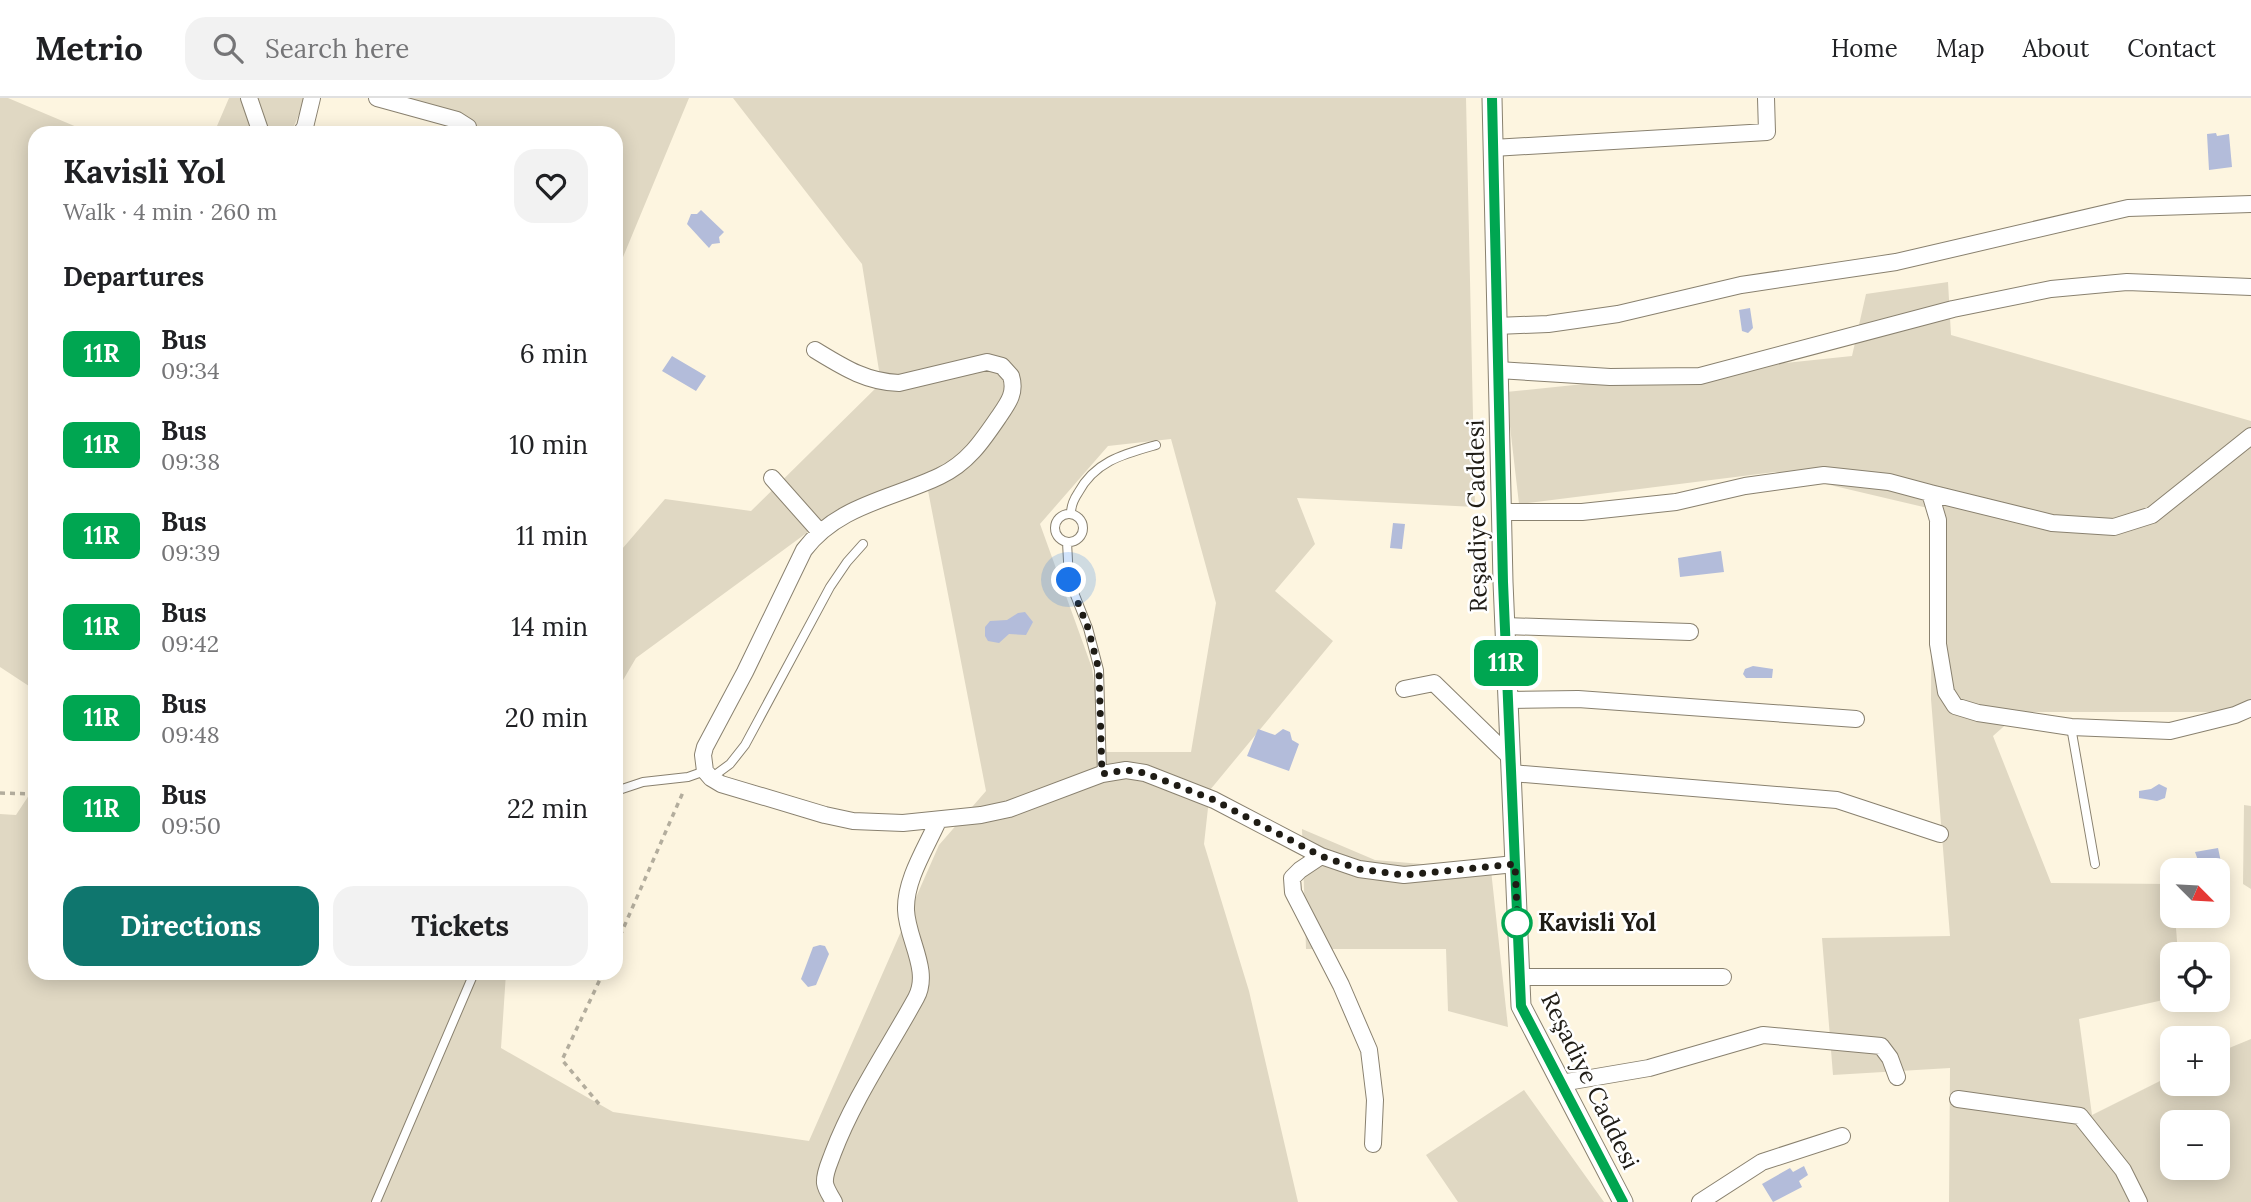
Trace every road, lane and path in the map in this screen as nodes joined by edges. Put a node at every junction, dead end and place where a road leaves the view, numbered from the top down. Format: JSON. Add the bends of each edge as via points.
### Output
{"nodes":[{"id":1,"x":249,"y":98,"type":"edge"},
{"id":2,"x":312,"y":98,"type":"edge"},
{"id":3,"x":377,"y":98,"type":"edge"},
{"id":4,"x":1492,"y":98,"type":"edge"},
{"id":5,"x":1766,"y":98,"type":"edge"},
{"id":6,"x":259,"y":126,"type":"edge"},
{"id":7,"x":305,"y":126,"type":"edge"},
{"id":8,"x":466,"y":126,"type":"edge"},
{"id":9,"x":1493,"y":148,"type":"junction"},
{"id":10,"x":2251,"y":204,"type":"edge"},
{"id":11,"x":2251,"y":287,"type":"edge"},
{"id":12,"x":1497,"y":326,"type":"junction"},
{"id":13,"x":816,"y":350,"type":"dead end"},
{"id":14,"x":1498,"y":370,"type":"junction"},
{"id":15,"x":2251,"y":436,"type":"edge"},
{"id":16,"x":1156,"y":445,"type":"dead end"},
{"id":17,"x":772,"y":478,"type":"dead end"},
{"id":18,"x":1930,"y":493,"type":"junction"},
{"id":19,"x":1501,"y":512,"type":"junction"},
{"id":20,"x":1071,"y":513,"type":"junction"},
{"id":21,"x":819,"y":531,"type":"junction"},
{"id":22,"x":1066,"y":542,"type":"junction"},
{"id":23,"x":863,"y":544,"type":"dead end"},
{"id":24,"x":1504,"y":626,"type":"junction"},
{"id":25,"x":1690,"y":632,"type":"dead end"},
{"id":26,"x":1404,"y":689,"type":"dead end"},
{"id":27,"x":1508,"y":700,"type":"junction"},
{"id":28,"x":2251,"y":708,"type":"edge"},
{"id":29,"x":1856,"y":719,"type":"dead end"},
{"id":30,"x":2071,"y":727,"type":"junction"},
{"id":31,"x":1510,"y":765,"type":"junction"},
{"id":32,"x":1102,"y":774,"type":"junction"},
{"id":33,"x":708,"y":775,"type":"junction"},
{"id":34,"x":688,"y":777,"type":"junction"},
{"id":35,"x":623,"y":789,"type":"edge"},
{"id":36,"x":0,"y":793,"type":"edge"},
{"id":37,"x":28,"y":794,"type":"edge"},
{"id":38,"x":938,"y":821,"type":"junction"},
{"id":39,"x":1940,"y":834,"type":"dead end"},
{"id":40,"x":1321,"y":856,"type":"junction"},
{"id":41,"x":1515,"y":864,"type":"junction"},
{"id":42,"x":2095,"y":864,"type":"dead end"},
{"id":43,"x":623,"y":929,"type":"edge"},
{"id":44,"x":1520,"y":977,"type":"junction"},
{"id":45,"x":1723,"y":977,"type":"dead end"},
{"id":46,"x":471,"y":980,"type":"edge"},
{"id":47,"x":600,"y":980,"type":"edge"},
{"id":48,"x":1897,"y":1077,"type":"dead end"},
{"id":49,"x":1561,"y":1083,"type":"junction"},
{"id":50,"x":1958,"y":1099,"type":"dead end"},
{"id":51,"x":599,"y":1104,"type":"dead end"},
{"id":52,"x":1842,"y":1136,"type":"dead end"},
{"id":53,"x":1373,"y":1144,"type":"dead end"},
{"id":54,"x":376,"y":1202,"type":"edge"},
{"id":55,"x":834,"y":1202,"type":"edge"},
{"id":56,"x":1623,"y":1202,"type":"edge"},
{"id":57,"x":1700,"y":1202,"type":"edge"},
{"id":58,"x":2139,"y":1202,"type":"edge"}],
"edges":[{"from":1,"to":6,"type":"street"},
{"from":2,"to":7,"type":"street"},
{"from":3,"to":8,"type":"street"},
{"from":4,"to":9,"type":"street","name":"Reşadiye Caddesi"},
{"from":5,"to":9,"type":"street","via":[[1767,132]]},
{"from":9,"to":12,"type":"street","name":"Reşadiye Caddesi"},
{"from":10,"to":12,"type":"street","via":[[2127,208],[1896,262],[1741,285],[1618,314]]},
{"from":11,"to":14,"type":"street","via":[[2127,282],[2051,289],[1953,309],[1700,376],[1611,377]]},
{"from":12,"to":14,"type":"street","name":"Reşadiye Caddesi"},
{"from":13,"to":21,"type":"street","via":[[857,375],[886,383],[987,362],[1007,370],[1013,384],[1008,403],[975,452],[942,476],[838,517]]},
{"from":14,"to":19,"type":"street","name":"Reşadiye Caddesi"},
{"from":15,"to":18,"type":"street","via":[[2151,515],[2114,527],[2052,523]]},
{"from":16,"to":20,"type":"lane","via":[[1119,456],[1093,471],[1076,495]]},
{"from":17,"to":21,"type":"street"},
{"from":18,"to":19,"type":"street","via":[[1889,482],[1824,475],[1676,502],[1582,512]]},
{"from":18,"to":30,"type":"street","via":[[1938,520],[1938,644],[1946,692],[1961,709]]},
{"from":19,"to":24,"type":"street","name":"Reşadiye Caddesi"},
{"from":20,"to":22,"type":"lane","via":[[1060,516],[1055,526]]},
{"from":20,"to":22,"type":"lane","via":[[1081,519],[1083,530],[1077,539]]},
{"from":21,"to":33,"type":"street","via":[[804,550],[705,747]]},
{"from":22,"to":32,"type":"lane","via":[[1069,580],[1099,670]]},
{"from":23,"to":33,"type":"lane","via":[[830,587],[746,745],[730,764]]},
{"from":24,"to":25,"type":"street"},
{"from":24,"to":27,"type":"street","name":"Reşadiye Caddesi"},
{"from":26,"to":31,"type":"street","via":[[1434,683]]},
{"from":27,"to":29,"type":"street","via":[[1578,699]]},
{"from":27,"to":31,"type":"street","name":"Reşadiye Caddesi"},
{"from":28,"to":30,"type":"street","via":[[2171,731]]},
{"from":30,"to":42,"type":"lane"},
{"from":31,"to":39,"type":"street","via":[[1837,800]]},
{"from":31,"to":41,"type":"street","name":"Reşadiye Caddesi"},
{"from":32,"to":38,"type":"street","via":[[1009,809]]},
{"from":32,"to":40,"type":"street","via":[[1145,773],[1214,800]]},
{"from":33,"to":34,"type":"lane"},
{"from":33,"to":38,"type":"street","via":[[721,784],[825,816],[878,823]]},
{"from":34,"to":35,"type":"lane"},
{"from":34,"to":43,"type":"path"},
{"from":36,"to":37,"type":"path"},
{"from":38,"to":55,"type":"street","via":[[907,895],[906,911],[922,983],[839,1136],[825,1175]]},
{"from":40,"to":41,"type":"street","via":[[1359,869],[1404,875]]},
{"from":40,"to":53,"type":"street","via":[[1292,878],[1293,892],[1369,1050],[1375,1100]]},
{"from":41,"to":44,"type":"street","name":"Reşadiye Caddesi"},
{"from":44,"to":45,"type":"street"},
{"from":44,"to":49,"type":"street","name":"Reşadiye Caddesi","via":[[1521,1006]]},
{"from":46,"to":54,"type":"lane"},
{"from":47,"to":51,"type":"path","via":[[562,1060]]},
{"from":48,"to":49,"type":"street","via":[[1881,1046],[1763,1035],[1648,1068]]},
{"from":49,"to":56,"type":"street","name":"Reşadiye Caddesi"},
{"from":50,"to":58,"type":"street","via":[[2080,1116],[2123,1170]]},
{"from":52,"to":57,"type":"street","via":[[1762,1163]]}]}
